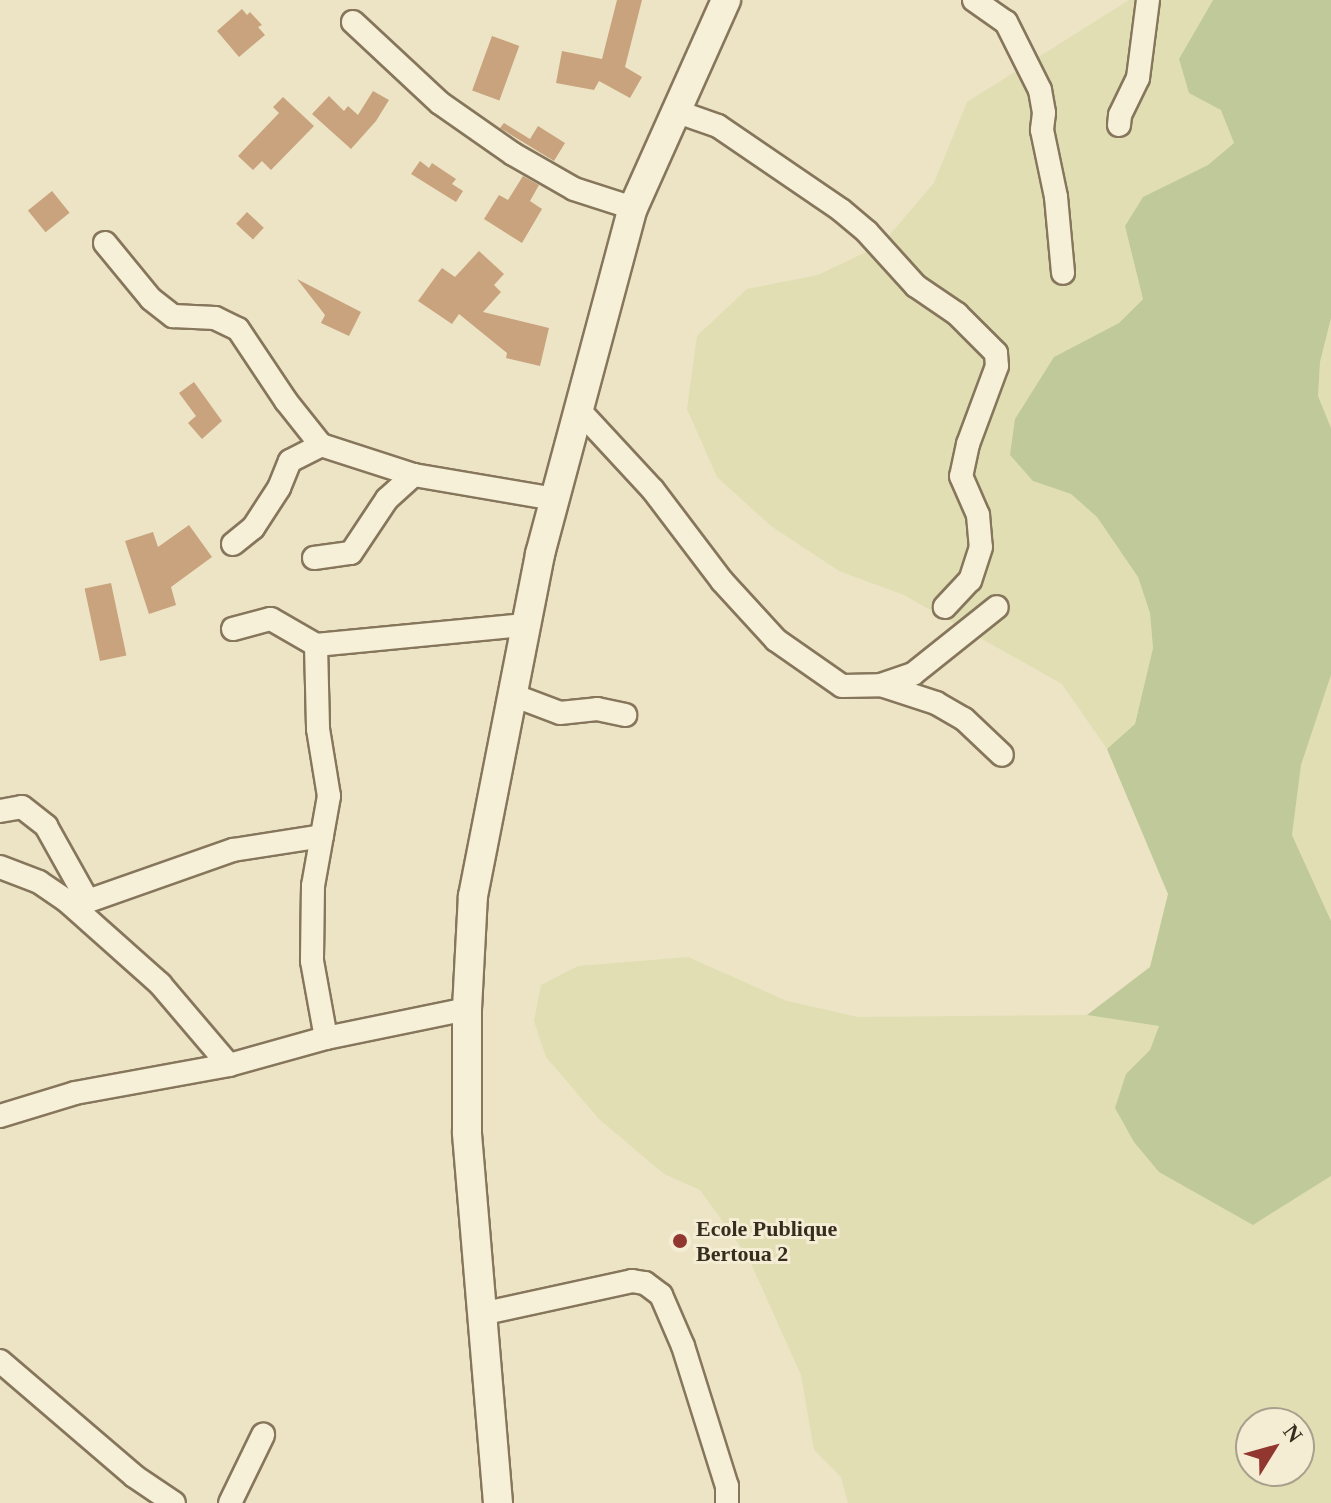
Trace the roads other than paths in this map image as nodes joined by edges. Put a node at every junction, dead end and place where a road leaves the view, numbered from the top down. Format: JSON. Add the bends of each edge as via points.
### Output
{"nodes":[{"id":1,"x":726,"y":0,"type":"edge"},
{"id":2,"x":974,"y":0,"type":"edge"},
{"id":3,"x":1148,"y":0,"type":"edge"},
{"id":4,"x":353,"y":22,"type":"dead end"},
{"id":5,"x":678,"y":112,"type":"junction"},
{"id":6,"x":1119,"y":125,"type":"dead end"},
{"id":7,"x":633,"y":208,"type":"junction"},
{"id":8,"x":105,"y":243,"type":"dead end"},
{"id":9,"x":1063,"y":273,"type":"dead end"},
{"id":10,"x":578,"y":409,"type":"junction"},
{"id":11,"x":321,"y":445,"type":"junction"},
{"id":12,"x":414,"y":475,"type":"junction"},
{"id":13,"x":554,"y":499,"type":"junction"},
{"id":14,"x":233,"y":544,"type":"dead end"},
{"id":15,"x":314,"y":558,"type":"dead end"},
{"id":16,"x":945,"y":607,"type":"dead end"},
{"id":17,"x":997,"y":607,"type":"dead end"},
{"id":18,"x":525,"y":625,"type":"junction"},
{"id":19,"x":233,"y":629,"type":"dead end"},
{"id":20,"x":316,"y":645,"type":"junction"},
{"id":21,"x":881,"y":685,"type":"junction"},
{"id":22,"x":510,"y":694,"type":"junction"},
{"id":23,"x":625,"y":715,"type":"dead end"},
{"id":24,"x":1002,"y":755,"type":"dead end"},
{"id":25,"x":0,"y":811,"type":"edge"},
{"id":26,"x":322,"y":836,"type":"junction"},
{"id":27,"x":0,"y":867,"type":"edge"},
{"id":28,"x":467,"y":1009,"type":"junction"},
{"id":29,"x":326,"y":1038,"type":"junction"},
{"id":30,"x":229,"y":1065,"type":"junction"},
{"id":31,"x":0,"y":1116,"type":"edge"},
{"id":32,"x":481,"y":1314,"type":"junction"},
{"id":33,"x":0,"y":1361,"type":"edge"},
{"id":34,"x":263,"y":1435,"type":"dead end"},
{"id":35,"x":174,"y":1503,"type":"edge"},
{"id":36,"x":230,"y":1503,"type":"edge"},
{"id":37,"x":498,"y":1503,"type":"edge"},
{"id":38,"x":727,"y":1503,"type":"edge"}],
"edges":[{"from":1,"to":5,"type":"street"},
{"from":2,"to":9,"type":"street","via":[[1006,22],[1040,90]]},
{"from":3,"to":6,"type":"street","via":[[1138,78]]},
{"from":4,"to":7,"type":"street","via":[[440,103],[513,154],[574,189]]},
{"from":5,"to":7,"type":"street"},
{"from":5,"to":16,"type":"street","via":[[718,126],[841,210],[916,286],[957,314],[996,353],[997,366],[961,476],[978,515],[981,547],[970,580]]},
{"from":7,"to":10,"type":"street"},
{"from":8,"to":11,"type":"street","via":[[151,299],[173,316],[215,318],[238,329]]},
{"from":10,"to":13,"type":"street"},
{"from":10,"to":21,"type":"street","via":[[653,490],[722,581],[776,640],[842,686]]},
{"from":11,"to":12,"type":"street"},
{"from":11,"to":14,"type":"street","via":[[290,461],[253,528]]},
{"from":12,"to":13,"type":"street"},
{"from":12,"to":15,"type":"street","via":[[387,499],[351,553]]},
{"from":13,"to":18,"type":"street"},
{"from":17,"to":21,"type":"street","via":[[913,674]]},
{"from":18,"to":20,"type":"street"},
{"from":18,"to":22,"type":"street"},
{"from":19,"to":20,"type":"street","via":[[271,619]]},
{"from":20,"to":26,"type":"street","via":[[318,729],[329,796]]},
{"from":21,"to":24,"type":"street","via":[[936,703],[964,719]]},
{"from":22,"to":23,"type":"street","via":[[560,713],[597,709]]},
{"from":22,"to":28,"type":"street","via":[[473,896]]},
{"from":25,"to":26,"type":"street","via":[[22,807],[46,826],[88,901],[233,850]]},
{"from":26,"to":29,"type":"street","via":[[313,886],[312,961]]},
{"from":27,"to":30,"type":"street","via":[[39,882],[67,901],[160,984]]},
{"from":28,"to":29,"type":"street"},
{"from":28,"to":32,"type":"street","via":[[467,1132]]},
{"from":29,"to":30,"type":"street"},
{"from":30,"to":31,"type":"street","via":[[75,1093]]},
{"from":32,"to":37,"type":"street"},
{"from":32,"to":38,"type":"street","via":[[632,1281],[661,1295],[683,1346],[727,1486]]},
{"from":33,"to":35,"type":"street","via":[[134,1476]]},
{"from":34,"to":36,"type":"street"}]}
